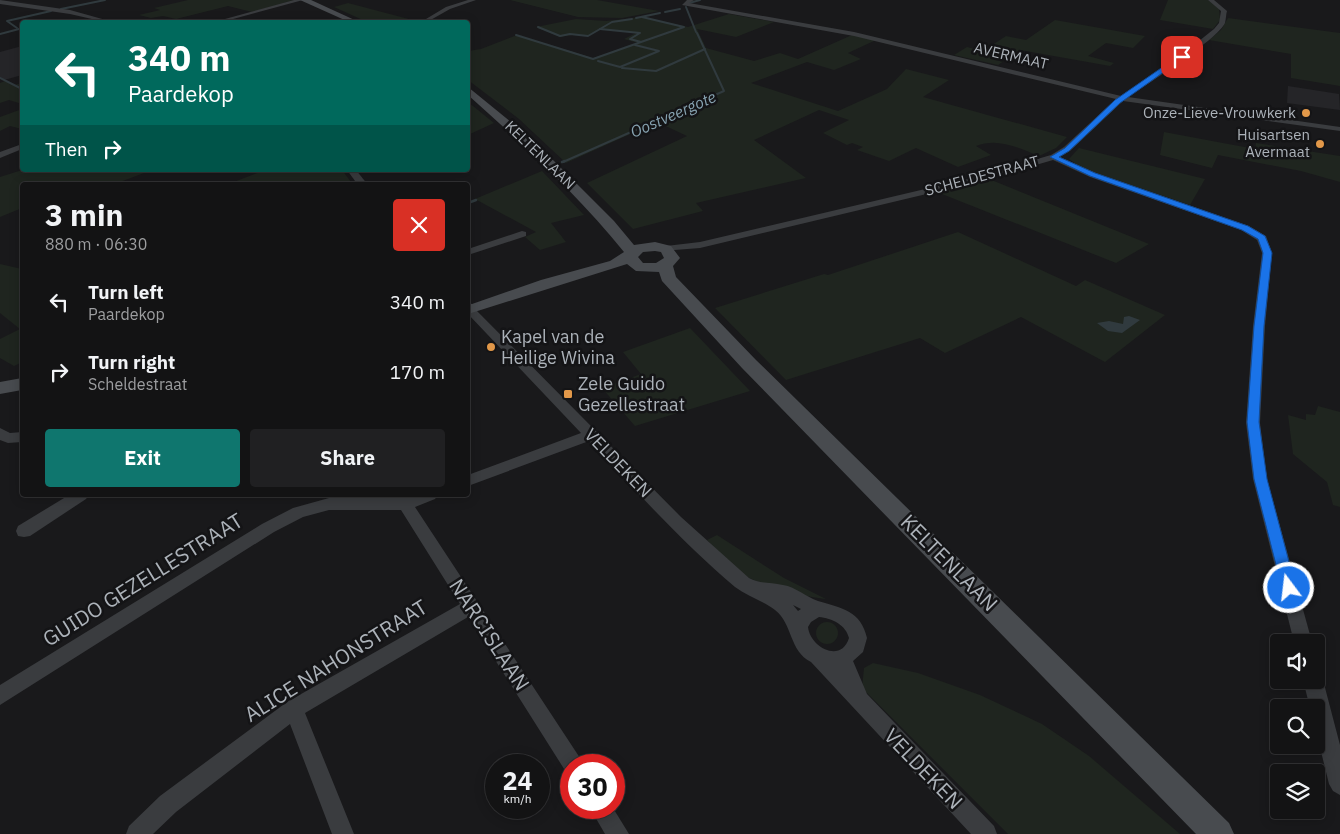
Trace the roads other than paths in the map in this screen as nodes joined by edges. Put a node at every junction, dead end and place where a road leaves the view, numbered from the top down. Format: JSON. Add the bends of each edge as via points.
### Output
{"nodes":[{"id":1,"x":300,"y":0,"type":"edge"},
{"id":2,"x":304,"y":0,"type":"edge"},
{"id":3,"x":473,"y":0,"type":"edge"},
{"id":4,"x":691,"y":0,"type":"edge"},
{"id":5,"x":1211,"y":0,"type":"edge"},
{"id":6,"x":0,"y":2,"type":"edge"},
{"id":7,"x":102,"y":20,"type":"edge"},
{"id":8,"x":225,"y":20,"type":"edge"},
{"id":9,"x":350,"y":20,"type":"edge"},
{"id":10,"x":427,"y":20,"type":"edge"},
{"id":11,"x":470,"y":92,"type":"edge"},
{"id":12,"x":1124,"y":99,"type":"junction"},
{"id":13,"x":1336,"y":128,"type":"edge"},
{"id":14,"x":1340,"y":135,"type":"edge"},
{"id":15,"x":20,"y":147,"type":"edge"},
{"id":16,"x":0,"y":155,"type":"edge"},
{"id":17,"x":1054,"y":157,"type":"junction"},
{"id":18,"x":353,"y":172,"type":"edge"},
{"id":19,"x":361,"y":182,"type":"edge"},
{"id":20,"x":609,"y":224,"type":"junction"},
{"id":21,"x":522,"y":234,"type":"dead end"},
{"id":22,"x":650,"y":246,"type":"junction"},
{"id":23,"x":470,"y":251,"type":"edge"},
{"id":24,"x":668,"y":257,"type":"junction"},
{"id":25,"x":635,"y":261,"type":"junction"},
{"id":26,"x":680,"y":292,"type":"junction"},
{"id":27,"x":470,"y":312,"type":"edge"},
{"id":28,"x":20,"y":384,"type":"edge"},
{"id":29,"x":0,"y":388,"type":"edge"},
{"id":30,"x":0,"y":434,"type":"edge"},
{"id":31,"x":591,"y":435,"type":"junction"},
{"id":32,"x":20,"y":437,"type":"edge"},
{"id":33,"x":470,"y":480,"type":"edge"},
{"id":34,"x":78,"y":497,"type":"edge"},
{"id":35,"x":424,"y":497,"type":"edge"},
{"id":36,"x":405,"y":504,"type":"junction"},
{"id":37,"x":24,"y":531,"type":"dead end"},
{"id":38,"x":754,"y":590,"type":"junction"},
{"id":39,"x":470,"y":607,"type":"junction"},
{"id":40,"x":817,"y":609,"type":"junction"},
{"id":41,"x":799,"y":626,"type":"junction"},
{"id":42,"x":1301,"y":634,"type":"edge"},
{"id":43,"x":818,"y":656,"type":"junction"},
{"id":44,"x":843,"y":658,"type":"junction"},
{"id":45,"x":1315,"y":689,"type":"edge"},
{"id":46,"x":0,"y":696,"type":"edge"},
{"id":47,"x":861,"y":704,"type":"junction"},
{"id":48,"x":294,"y":709,"type":"junction"},
{"id":49,"x":566,"y":754,"type":"edge"},
{"id":50,"x":1340,"y":784,"type":"edge"},
{"id":51,"x":608,"y":819,"type":"edge"},
{"id":52,"x":137,"y":834,"type":"edge"},
{"id":53,"x":343,"y":834,"type":"edge"},
{"id":54,"x":618,"y":834,"type":"edge"},
{"id":55,"x":986,"y":834,"type":"edge"},
{"id":56,"x":1218,"y":834,"type":"edge"}],
"edges":[{"from":1,"to":8,"type":"street"},
{"from":2,"to":9,"type":"main road"},
{"from":3,"to":10,"type":"street","via":[[448,8]]},
{"from":4,"to":12,"type":"street","name":"AVERMAAT","via":[[684,4],[854,34]]},
{"from":5,"to":12,"type":"street","name":"SCHELDESTRAAT","via":[[1224,11],[1222,23],[1176,62]]},
{"from":6,"to":7,"type":"street"},
{"from":11,"to":20,"type":"main road","name":"KELTENLAAN","via":[[529,143]]},
{"from":12,"to":13,"type":"street","name":"AVERMAAT"},
{"from":12,"to":17,"type":"street","name":"SCHELDESTRAAT"},
{"from":13,"to":14,"type":"street"},
{"from":15,"to":16,"type":"street"},
{"from":17,"to":24,"type":"street","name":"SCHELDESTRAAT","via":[[978,179],[700,245]]},
{"from":17,"to":42,"type":"street","via":[[1093,175],[1245,228],[1262,238],[1267,253],[1253,422],[1260,479]]},
{"from":18,"to":19,"type":"street"},
{"from":20,"to":22,"type":"main road","name":"KELTENLAAN"},
{"from":20,"to":25,"type":"main road","name":"KELTENLAAN"},
{"from":21,"to":23,"type":"street"},
{"from":22,"to":24,"type":"main road","name":"KELTENLAAN"},
{"from":22,"to":25,"type":"main road","name":"KELTENLAAN"},
{"from":24,"to":25,"type":"main road"},
{"from":24,"to":26,"type":"main road","name":"KELTENLAAN","via":[[668,278]]},
{"from":25,"to":26,"type":"main road","name":"KELTENLAAN"},
{"from":25,"to":27,"type":"main road","via":[[547,283]]},
{"from":26,"to":56,"type":"main road","name":"KELTENLAAN"},
{"from":27,"to":31,"type":"street","name":"VELDEKEN"},
{"from":28,"to":29,"type":"main road"},
{"from":30,"to":32,"type":"street","via":[[8,438]]},
{"from":31,"to":33,"type":"street"},
{"from":31,"to":38,"type":"street","name":"VELDEKEN","via":[[675,521],[726,569]]},
{"from":34,"to":37,"type":"street"},
{"from":35,"to":36,"type":"street","name":"GUIDO GEZELLESTRAAT"},
{"from":36,"to":39,"type":"street","name":"NARCISLAAN"},
{"from":36,"to":46,"type":"street","name":"GUIDO GEZELLESTRAAT","via":[[329,504],[299,512],[268,528]]},
{"from":38,"to":40,"type":"street","via":[[783,592]]},
{"from":38,"to":41,"type":"street","name":"VELDEKEN","via":[[782,605]]},
{"from":39,"to":48,"type":"street","name":"ALICE NAHONSTRAAT"},
{"from":39,"to":49,"type":"street","name":"NARCISLAAN"},
{"from":40,"to":41,"type":"street","via":[[804,616]]},
{"from":40,"to":44,"type":"street","via":[[836,611],[854,626],[856,646]]},
{"from":41,"to":43,"type":"street","name":"VELDEKEN","via":[[805,646]]},
{"from":43,"to":44,"type":"street","via":[[832,660]]},
{"from":43,"to":47,"type":"street","name":"VELDEKEN"},
{"from":44,"to":47,"type":"street","name":"VELDEKEN"},
{"from":45,"to":50,"type":"street"},
{"from":47,"to":55,"type":"street","name":"VELDEKEN"},
{"from":48,"to":52,"type":"street","name":"ALICE NAHONSTRAAT","via":[[168,804]]},
{"from":48,"to":53,"type":"street"},
{"from":51,"to":54,"type":"street"}]}
